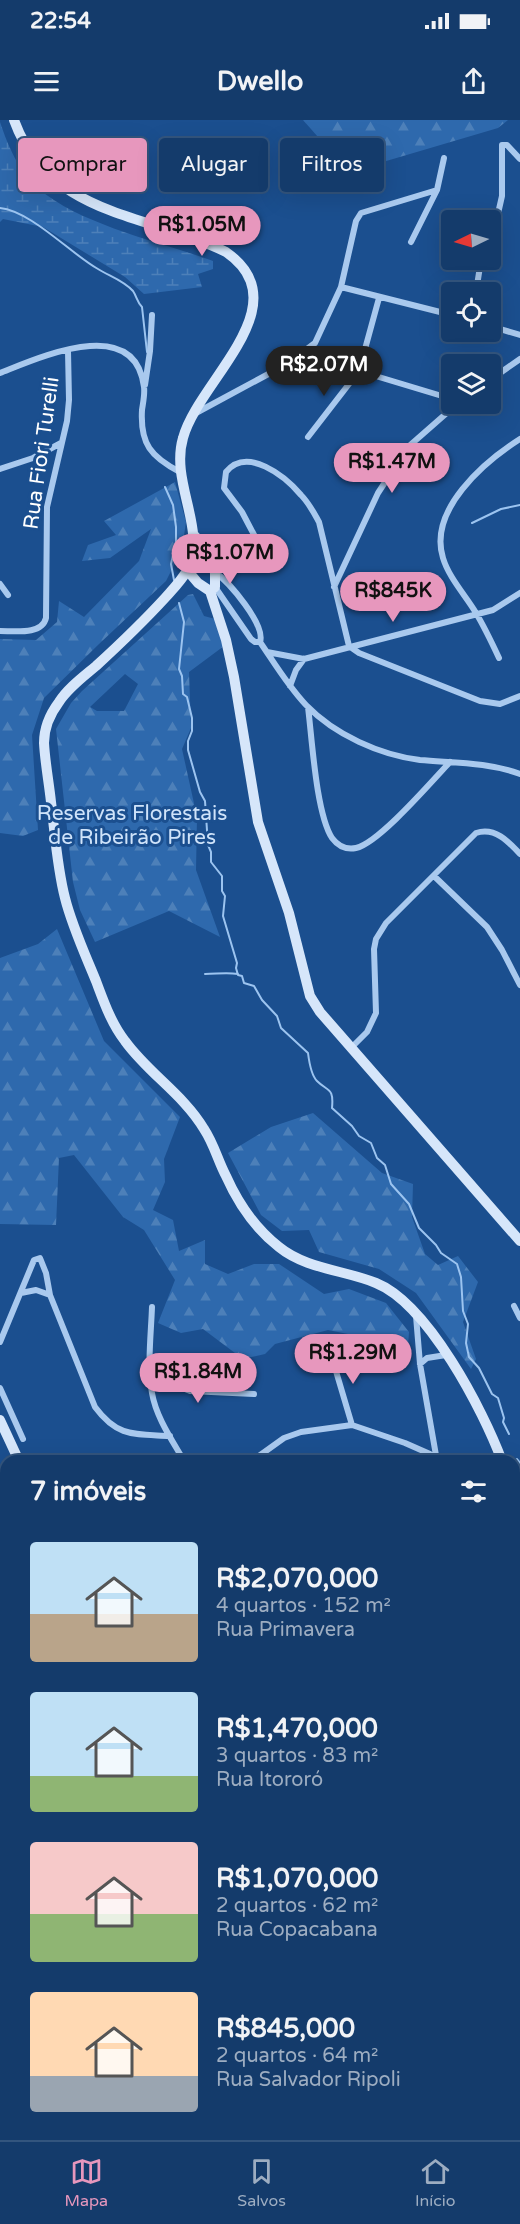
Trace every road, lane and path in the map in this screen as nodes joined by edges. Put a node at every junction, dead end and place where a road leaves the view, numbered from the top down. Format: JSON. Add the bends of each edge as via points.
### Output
{"nodes":[{"id":1,"x":15,"y":120,"type":"edge"},
{"id":2,"x":444,"y":158,"type":"dead end"},
{"id":3,"x":520,"y":159,"type":"edge"},
{"id":4,"x":437,"y":190,"type":"junction"},
{"id":5,"x":498,"y":210,"type":"edge"},
{"id":6,"x":411,"y":242,"type":"dead end"},
{"id":7,"x":341,"y":287,"type":"junction"},
{"id":8,"x":379,"y":298,"type":"junction"},
{"id":9,"x":441,"y":312,"type":"edge"},
{"id":10,"x":152,"y":315,"type":"dead end"},
{"id":11,"x":501,"y":329,"type":"edge"},
{"id":12,"x":520,"y":335,"type":"edge"},
{"id":13,"x":68,"y":351,"type":"junction"},
{"id":14,"x":520,"y":359,"type":"edge"},
{"id":15,"x":359,"y":371,"type":"junction"},
{"id":16,"x":501,"y":372,"type":"edge"},
{"id":17,"x":0,"y":373,"type":"edge"},
{"id":18,"x":144,"y":388,"type":"junction"},
{"id":19,"x":441,"y":396,"type":"edge"},
{"id":20,"x":193,"y":414,"type":"junction"},
{"id":21,"x":446,"y":414,"type":"edge"},
{"id":22,"x":308,"y":437,"type":"dead end"},
{"id":23,"x":520,"y":439,"type":"edge"},
{"id":24,"x":61,"y":443,"type":"junction"},
{"id":25,"x":0,"y":469,"type":"edge"},
{"id":26,"x":180,"y":472,"type":"junction"},
{"id":27,"x":193,"y":533,"type":"junction"},
{"id":28,"x":262,"y":550,"type":"dead end"},
{"id":29,"x":188,"y":569,"type":"junction"},
{"id":30,"x":213,"y":569,"type":"junction"},
{"id":31,"x":198,"y":583,"type":"junction"},
{"id":32,"x":0,"y":584,"type":"edge"},
{"id":33,"x":334,"y":588,"type":"junction"},
{"id":34,"x":173,"y":589,"type":"junction"},
{"id":35,"x":213,"y":589,"type":"junction"},
{"id":36,"x":520,"y":593,"type":"edge"},
{"id":37,"x":8,"y":595,"type":"dead end"},
{"id":38,"x":477,"y":614,"type":"junction"},
{"id":39,"x":0,"y":631,"type":"edge"},
{"id":40,"x":260,"y":642,"type":"junction"},
{"id":41,"x":349,"y":646,"type":"junction"},
{"id":42,"x":267,"y":652,"type":"junction"},
{"id":43,"x":499,"y":658,"type":"dead end"},
{"id":44,"x":304,"y":659,"type":"junction"},
{"id":45,"x":290,"y":686,"type":"junction"},
{"id":46,"x":520,"y":696,"type":"edge"},
{"id":47,"x":308,"y":707,"type":"junction"},
{"id":48,"x":450,"y":762,"type":"junction"},
{"id":49,"x":520,"y":774,"type":"edge"},
{"id":50,"x":520,"y":854,"type":"edge"},
{"id":51,"x":434,"y":876,"type":"junction"},
{"id":52,"x":520,"y":985,"type":"edge"},
{"id":53,"x":351,"y":1048,"type":"junction"},
{"id":54,"x":520,"y":1241,"type":"edge"},
{"id":55,"x":21,"y":1293,"type":"junction"},
{"id":56,"x":50,"y":1295,"type":"junction"},
{"id":57,"x":514,"y":1306,"type":"dead end"},
{"id":58,"x":152,"y":1307,"type":"dead end"},
{"id":59,"x":415,"y":1311,"type":"junction"},
{"id":60,"x":520,"y":1318,"type":"edge"},
{"id":61,"x":0,"y":1342,"type":"edge"},
{"id":62,"x":330,"y":1351,"type":"dead end"},
{"id":63,"x":446,"y":1355,"type":"junction"},
{"id":64,"x":420,"y":1364,"type":"junction"},
{"id":65,"x":150,"y":1375,"type":"junction"},
{"id":66,"x":0,"y":1388,"type":"edge"},
{"id":67,"x":254,"y":1394,"type":"dead end"},
{"id":68,"x":0,"y":1420,"type":"edge"},
{"id":69,"x":352,"y":1425,"type":"junction"},
{"id":70,"x":170,"y":1436,"type":"junction"},
{"id":71,"x":23,"y":1439,"type":"dead end"},
{"id":72,"x":432,"y":1451,"type":"junction"},
{"id":73,"x":16,"y":1455,"type":"edge"},
{"id":74,"x":181,"y":1455,"type":"edge"},
{"id":75,"x":260,"y":1455,"type":"edge"},
{"id":76,"x":429,"y":1455,"type":"edge"},
{"id":77,"x":434,"y":1455,"type":"edge"},
{"id":78,"x":500,"y":1455,"type":"edge"},
{"id":79,"x":520,"y":1756,"type":"edge"},
{"id":80,"x":520,"y":1769,"type":"edge"}],
"edges":[{"from":1,"to":20,"type":"main road","via":[[41,168],[73,194],[215,247],[237,259],[248,273],[254,306],[246,333]]},
{"from":2,"to":4,"type":"street"},
{"from":3,"to":5,"type":"street","via":[[507,145],[502,145]]},
{"from":4,"to":6,"type":"street"},
{"from":4,"to":7,"type":"street","via":[[361,213]]},
{"from":7,"to":8,"type":"street"},
{"from":7,"to":20,"type":"street","via":[[320,335],[308,350]]},
{"from":8,"to":9,"type":"street"},
{"from":8,"to":15,"type":"street"},
{"from":10,"to":18,"type":"street"},
{"from":11,"to":12,"type":"street"},
{"from":13,"to":17,"type":"street"},
{"from":13,"to":18,"type":"street","via":[[102,345],[123,350],[136,363]]},
{"from":13,"to":24,"type":"street","name":"Rua Fiori Turelli","via":[[69,400]]},
{"from":14,"to":16,"type":"street"},
{"from":15,"to":19,"type":"street"},
{"from":15,"to":22,"type":"street"},
{"from":18,"to":26,"type":"street","via":[[144,438],[164,464]]},
{"from":20,"to":26,"type":"main road","via":[[182,442]]},
{"from":21,"to":33,"type":"street","via":[[408,447],[378,493]]},
{"from":23,"to":38,"type":"street","via":[[472,478],[453,502],[441,528],[442,558]]},
{"from":24,"to":25,"type":"street"},
{"from":24,"to":39,"type":"street","name":"Rua Fiori Turelli","via":[[47,507],[46,618],[38,629]]},
{"from":26,"to":27,"type":"main road"},
{"from":27,"to":29,"type":"main road","via":[[194,548]]},
{"from":27,"to":30,"type":"main road"},
{"from":28,"to":33,"type":"street","via":[[224,488],[226,472],[237,463],[251,462],[273,471],[301,495],[319,522]]},
{"from":29,"to":30,"type":"main road"},
{"from":29,"to":31,"type":"main road"},
{"from":29,"to":34,"type":"main road"},
{"from":30,"to":35,"type":"main road"},
{"from":30,"to":40,"type":"street","via":[[240,596],[262,637]]},
{"from":31,"to":34,"type":"main road"},
{"from":31,"to":35,"type":"main road"},
{"from":32,"to":37,"type":"street"},
{"from":33,"to":41,"type":"street"},
{"from":34,"to":59,"type":"main road","via":[[62,697],[49,717],[44,742],[61,881],[70,918],[113,1023],[134,1053],[204,1128],[238,1199],[263,1233],[297,1259],[384,1287]]},
{"from":35,"to":40,"type":"street","via":[[251,639]]},
{"from":35,"to":53,"type":"main road","via":[[234,677],[258,822],[290,913],[310,996]]},
{"from":36,"to":38,"type":"street","via":[[494,610]]},
{"from":38,"to":41,"type":"street"},
{"from":38,"to":43,"type":"street"},
{"from":40,"to":42,"type":"street"},
{"from":41,"to":44,"type":"street"},
{"from":41,"to":46,"type":"street","via":[[480,701],[500,704]]},
{"from":42,"to":44,"type":"street"},
{"from":42,"to":45,"type":"street"},
{"from":44,"to":45,"type":"street"},
{"from":45,"to":47,"type":"street"},
{"from":47,"to":48,"type":"street","via":[[338,730],[372,747],[397,756]]},
{"from":47,"to":48,"type":"street","via":[[326,824],[336,843],[344,848],[354,849],[374,839]]},
{"from":48,"to":49,"type":"street"},
{"from":50,"to":51,"type":"street","via":[[500,835],[476,833]]},
{"from":51,"to":52,"type":"street","via":[[491,932]]},
{"from":51,"to":53,"type":"street","via":[[386,923],[376,939],[376,1013],[367,1032]]},
{"from":53,"to":54,"type":"main road"},
{"from":55,"to":56,"type":"street","via":[[36,1290]]},
{"from":55,"to":56,"type":"street","via":[[38,1258],[43,1263]]},
{"from":55,"to":61,"type":"street"},
{"from":56,"to":70,"type":"street","via":[[95,1407],[106,1422],[118,1430]]},
{"from":57,"to":60,"type":"street"},
{"from":58,"to":65,"type":"street"},
{"from":59,"to":63,"type":"main road"},
{"from":59,"to":64,"type":"street"},
{"from":62,"to":69,"type":"street"},
{"from":63,"to":64,"type":"street","via":[[427,1358]]},
{"from":63,"to":78,"type":"main road","via":[[482,1413]]},
{"from":64,"to":72,"type":"street"},
{"from":65,"to":67,"type":"street","via":[[190,1391]]},
{"from":65,"to":70,"type":"street","via":[[155,1404]]},
{"from":66,"to":71,"type":"street"},
{"from":68,"to":73,"type":"main road"},
{"from":69,"to":72,"type":"street"},
{"from":69,"to":75,"type":"street","via":[[302,1432],[284,1438]]},
{"from":70,"to":74,"type":"street"},
{"from":72,"to":76,"type":"street"},
{"from":72,"to":77,"type":"street"},
{"from":79,"to":80,"type":"main road"}]}
